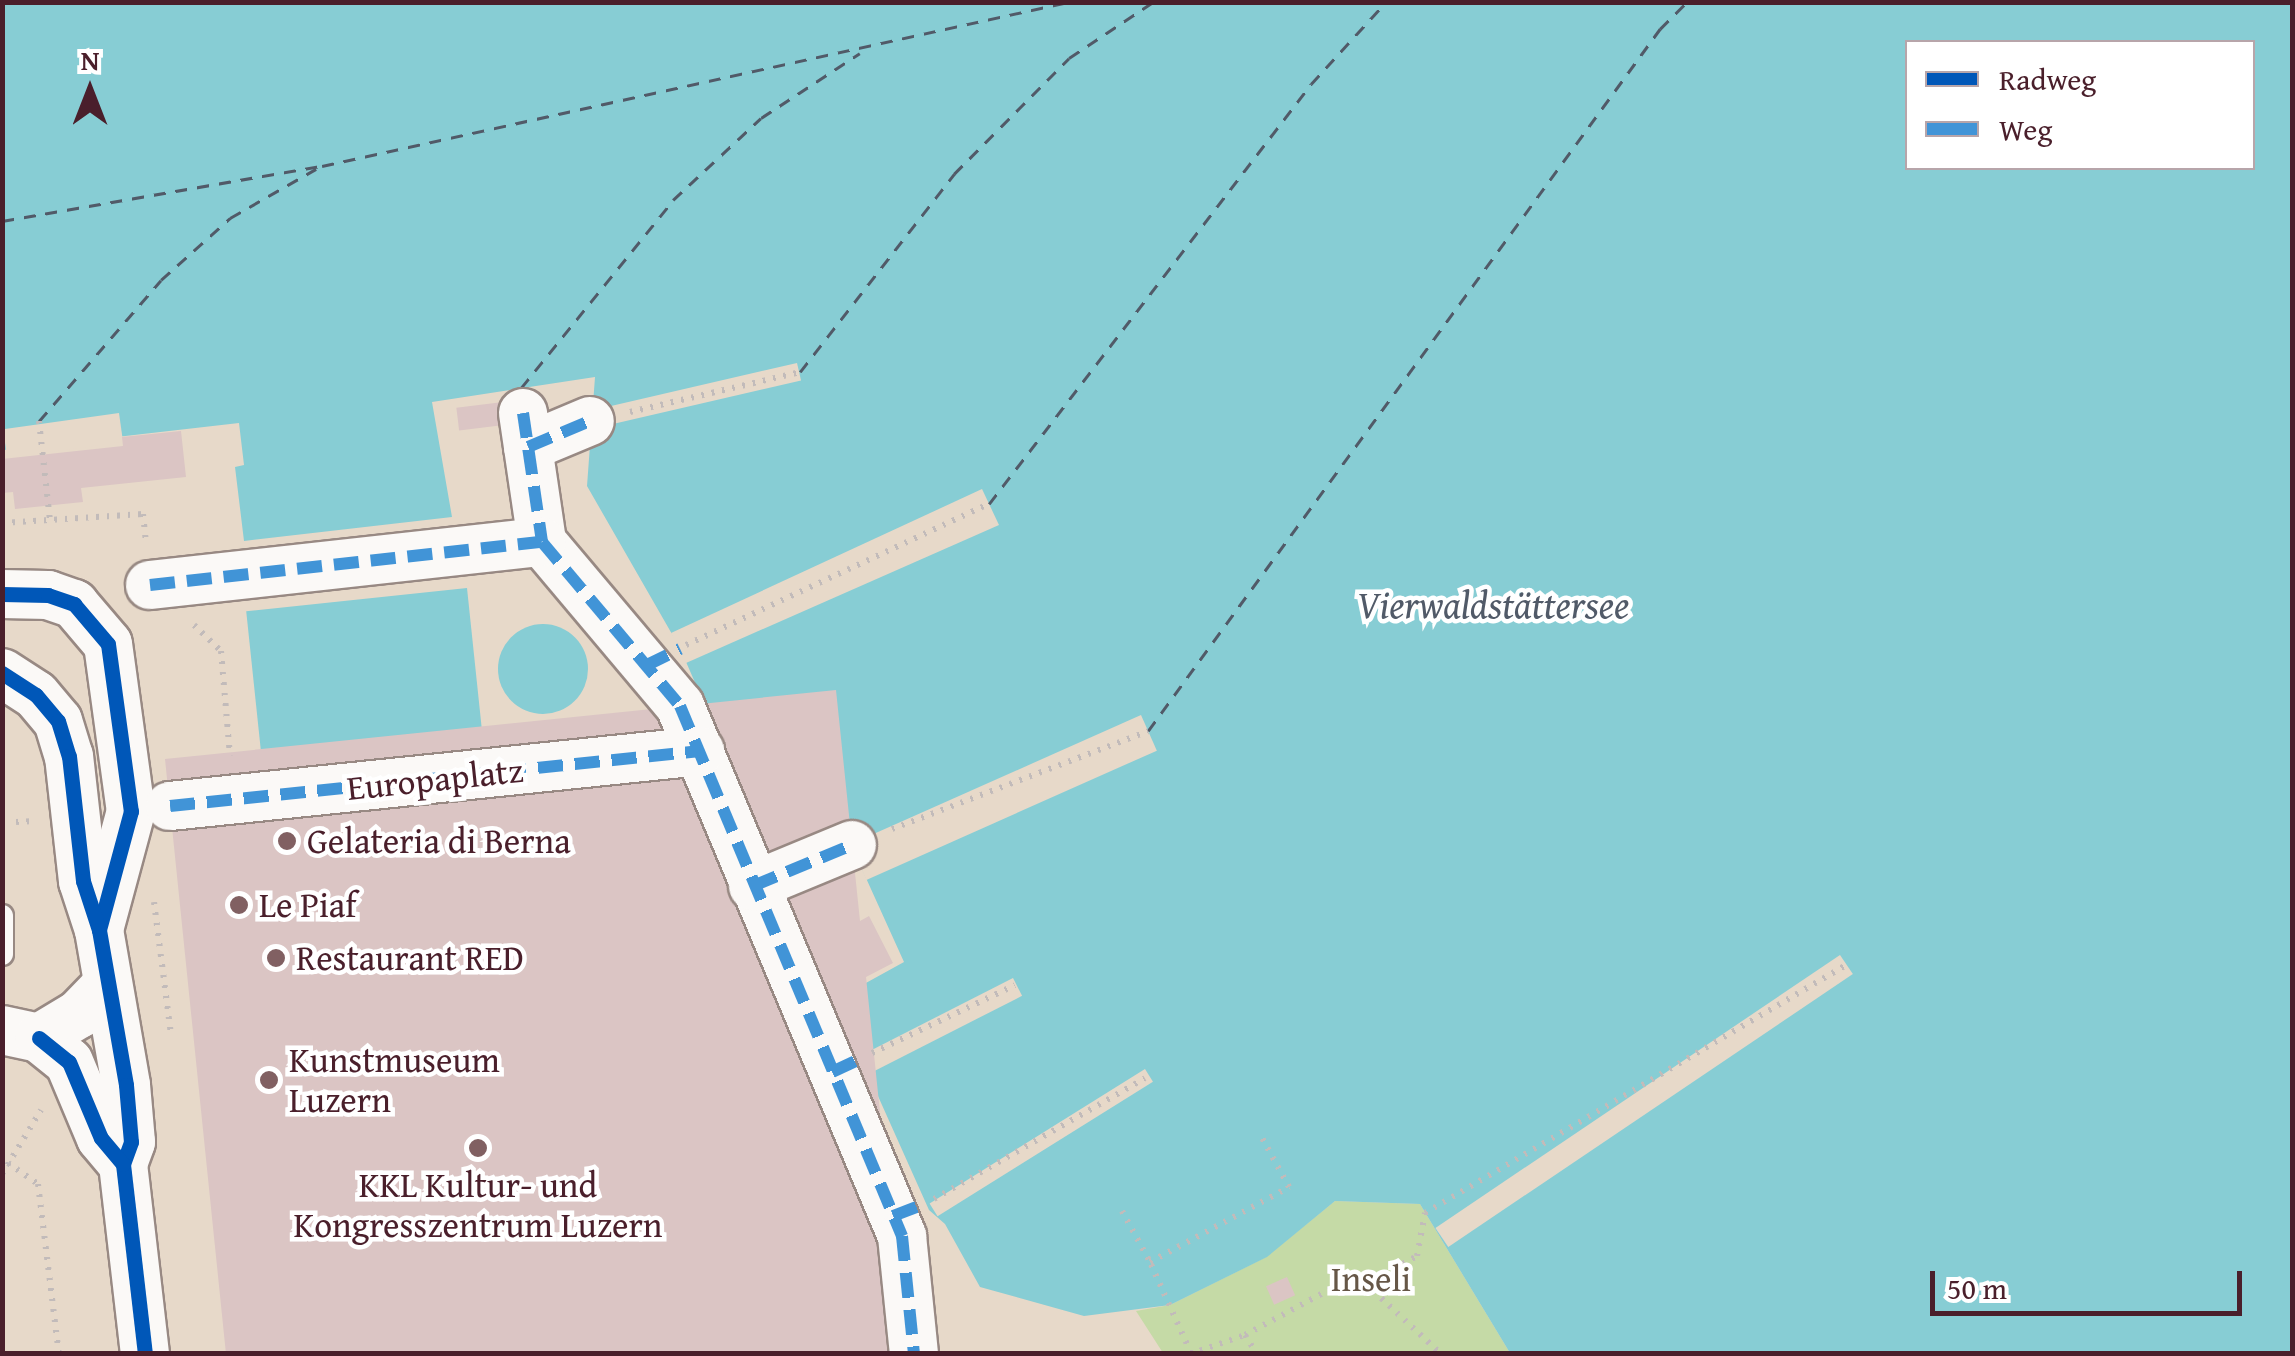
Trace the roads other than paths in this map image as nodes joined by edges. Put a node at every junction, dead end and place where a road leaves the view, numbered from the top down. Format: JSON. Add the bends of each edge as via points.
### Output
{"nodes":[{"id":1,"x":590,"y":421,"type":"road end"},
{"id":2,"x":542,"y":542,"type":"junction"},
{"id":3,"x":150,"y":585,"type":"road end"},
{"id":4,"x":2,"y":594,"type":"edge"},
{"id":5,"x":2,"y":672,"type":"edge"},
{"id":6,"x":700,"y":751,"type":"junction"},
{"id":7,"x":170,"y":806,"type":"dead end"},
{"id":8,"x":852,"y":845,"type":"road end"},
{"id":9,"x":753,"y":886,"type":"junction"},
{"id":10,"x":2,"y":916,"type":"edge"},
{"id":11,"x":99,"y":930,"type":"junction"},
{"id":12,"x":2,"y":954,"type":"edge"},
{"id":13,"x":106,"y":986,"type":"junction"},
{"id":14,"x":21,"y":1034,"type":"edge"},
{"id":15,"x":123,"y":1164,"type":"junction"},
{"id":16,"x":145,"y":1354,"type":"edge"},
{"id":17,"x":914,"y":1354,"type":"edge"}],
"edges":[{"from":1,"to":2,"type":"street","via":[[526,430]]},
{"from":2,"to":3,"type":"street"},
{"from":2,"to":6,"type":"street","via":[[663,657]]},
{"from":4,"to":11,"type":"street","via":[[48,595],[74,604],[108,644],[132,811]]},
{"from":5,"to":11,"type":"street","via":[[36,695],[58,721],[83,881]]},
{"from":6,"to":7,"type":"street","name":"Europaplatz"},
{"from":6,"to":9,"type":"street"},
{"from":8,"to":9,"type":"street"},
{"from":9,"to":17,"type":"street","via":[[848,1065],[910,1209],[902,1236]]},
{"from":10,"to":12,"type":"lane"},
{"from":11,"to":13,"type":"street"},
{"from":13,"to":14,"type":"street","via":[[79,1014]]},
{"from":13,"to":15,"type":"street","via":[[132,1142]]},
{"from":14,"to":15,"type":"street","via":[[69,1062],[101,1138]]},
{"from":15,"to":16,"type":"street"}]}
